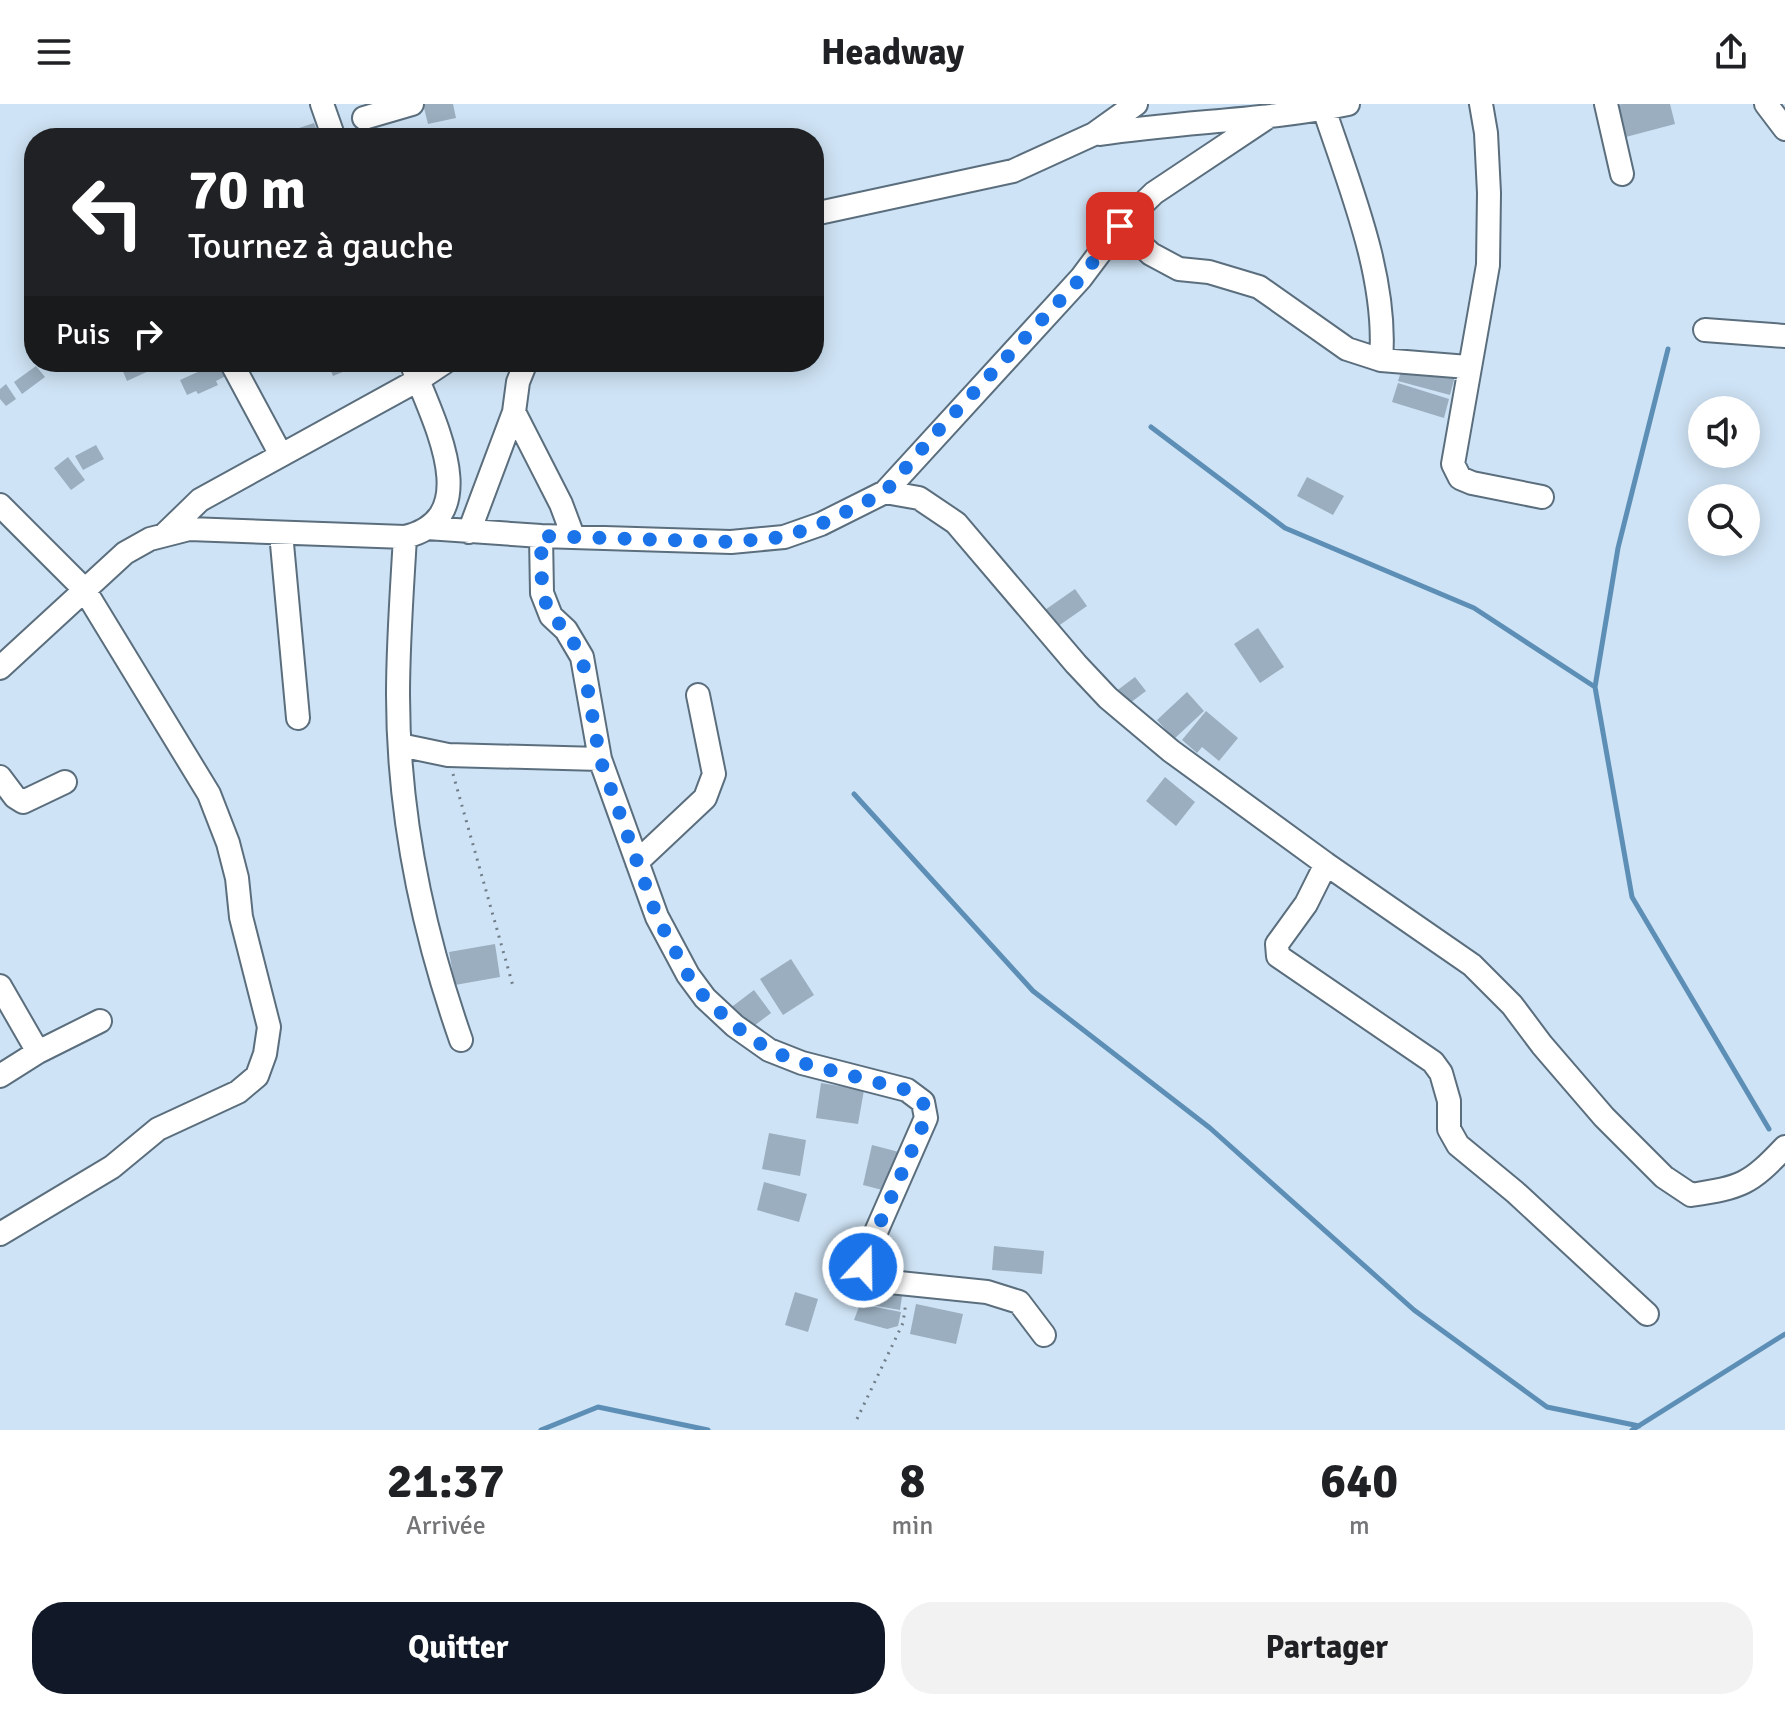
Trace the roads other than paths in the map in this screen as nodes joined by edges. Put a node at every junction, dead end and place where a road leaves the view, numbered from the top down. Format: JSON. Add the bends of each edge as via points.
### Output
{"nodes":[{"id":1,"x":322,"y":104,"type":"edge"},
{"id":2,"x":412,"y":104,"type":"edge"},
{"id":3,"x":1136,"y":104,"type":"edge"},
{"id":4,"x":1348,"y":104,"type":"edge"},
{"id":5,"x":1481,"y":104,"type":"edge"},
{"id":6,"x":1606,"y":104,"type":"edge"},
{"id":7,"x":1766,"y":104,"type":"edge"},
{"id":8,"x":1324,"y":109,"type":"junction"},
{"id":9,"x":1268,"y":117,"type":"junction"},
{"id":10,"x":365,"y":120,"type":"edge"},
{"id":11,"x":330,"y":128,"type":"edge"},
{"id":12,"x":1785,"y":129,"type":"edge"},
{"id":13,"x":1094,"y":134,"type":"junction"},
{"id":14,"x":1622,"y":174,"type":"dead end"},
{"id":15,"x":824,"y":212,"type":"edge"},
{"id":16,"x":1120,"y":226,"type":"junction"},
{"id":17,"x":1705,"y":330,"type":"dead end"},
{"id":18,"x":1785,"y":336,"type":"edge"},
{"id":19,"x":1381,"y":360,"type":"junction"},
{"id":20,"x":1468,"y":367,"type":"junction"},
{"id":21,"x":236,"y":372,"type":"edge"},
{"id":22,"x":412,"y":372,"type":"edge"},
{"id":23,"x":414,"y":372,"type":"edge"},
{"id":24,"x":522,"y":372,"type":"edge"},
{"id":25,"x":514,"y":412,"type":"junction"},
{"id":26,"x":281,"y":455,"type":"junction"},
{"id":27,"x":885,"y":492,"type":"junction"},
{"id":28,"x":1542,"y":497,"type":"dead end"},
{"id":29,"x":0,"y":505,"type":"edge"},
{"id":30,"x":427,"y":528,"type":"junction"},
{"id":31,"x":469,"y":532,"type":"junction"},
{"id":32,"x":166,"y":533,"type":"junction"},
{"id":33,"x":281,"y":533,"type":"junction"},
{"id":34,"x":541,"y":536,"type":"junction"},
{"id":35,"x":573,"y":536,"type":"junction"},
{"id":36,"x":405,"y":537,"type":"junction"},
{"id":37,"x":84,"y":589,"type":"junction"},
{"id":38,"x":0,"y":668,"type":"edge"},
{"id":39,"x":698,"y":695,"type":"dead end"},
{"id":40,"x":298,"y":718,"type":"dead end"},
{"id":41,"x":400,"y":745,"type":"junction"},
{"id":42,"x":600,"y":759,"type":"junction"},
{"id":43,"x":0,"y":777,"type":"edge"},
{"id":44,"x":65,"y":782,"type":"dead end"},
{"id":45,"x":637,"y":862,"type":"junction"},
{"id":46,"x":1326,"y":864,"type":"junction"},
{"id":47,"x":0,"y":986,"type":"edge"},
{"id":48,"x":100,"y":1021,"type":"dead end"},
{"id":49,"x":461,"y":1040,"type":"dead end"},
{"id":50,"x":38,"y":1052,"type":"junction"},
{"id":51,"x":0,"y":1076,"type":"edge"},
{"id":52,"x":1785,"y":1147,"type":"edge"},
{"id":53,"x":0,"y":1234,"type":"edge"},
{"id":54,"x":1647,"y":1314,"type":"dead end"},
{"id":55,"x":1044,"y":1335,"type":"dead end"}],
"edges":[{"from":1,"to":11,"type":"street"},
{"from":2,"to":10,"type":"street"},
{"from":3,"to":13,"type":"street"},
{"from":4,"to":8,"type":"street"},
{"from":5,"to":20,"type":"street","via":[[1488,265]]},
{"from":6,"to":14,"type":"street"},
{"from":7,"to":12,"type":"street"},
{"from":8,"to":9,"type":"street"},
{"from":8,"to":19,"type":"street","via":[[1376,286]]},
{"from":9,"to":13,"type":"street"},
{"from":9,"to":16,"type":"street","via":[[1154,193]]},
{"from":13,"to":15,"type":"street","via":[[1013,171]]},
{"from":16,"to":19,"type":"street","via":[[1151,254],[1179,269],[1259,287],[1347,349]]},
{"from":16,"to":27,"type":"street","via":[[1081,278]]},
{"from":17,"to":18,"type":"street"},
{"from":19,"to":20,"type":"street"},
{"from":20,"to":28,"type":"street","via":[[1453,464],[1460,478]]},
{"from":21,"to":26,"type":"street"},
{"from":22,"to":26,"type":"street"},
{"from":23,"to":30,"type":"street","via":[[443,446],[451,489],[448,503]]},
{"from":24,"to":25,"type":"street"},
{"from":25,"to":31,"type":"street"},
{"from":25,"to":35,"type":"street"},
{"from":26,"to":32,"type":"street","via":[[200,500]]},
{"from":27,"to":35,"type":"street","via":[[784,537],[731,542]]},
{"from":27,"to":46,"type":"street","via":[[919,498],[956,523],[1108,698]]},
{"from":29,"to":37,"type":"street"},
{"from":30,"to":31,"type":"street"},
{"from":30,"to":36,"type":"street"},
{"from":31,"to":34,"type":"street"},
{"from":32,"to":33,"type":"street"},
{"from":32,"to":37,"type":"street","via":[[125,553]]},
{"from":33,"to":36,"type":"street"},
{"from":33,"to":40,"type":"street"},
{"from":34,"to":35,"type":"street"},
{"from":34,"to":42,"type":"street","via":[[542,593],[551,616],[582,657]]},
{"from":36,"to":41,"type":"street"},
{"from":37,"to":38,"type":"street"},
{"from":37,"to":53,"type":"street","via":[[209,794],[228,843],[269,1027],[257,1076],[238,1092],[158,1129],[112,1167]]},
{"from":39,"to":45,"type":"street","via":[[714,774],[705,798]]},
{"from":41,"to":42,"type":"street","via":[[448,755]]},
{"from":41,"to":49,"type":"street","via":[[418,889],[436,969]]},
{"from":42,"to":45,"type":"street"},
{"from":43,"to":44,"type":"street","via":[[23,802]]},
{"from":45,"to":55,"type":"street","via":[[657,917],[688,975],[735,1026],[769,1050],[907,1090],[923,1102],[926,1118],[865,1257],[868,1277],[987,1292],[1019,1302]]},
{"from":46,"to":52,"type":"street","via":[[1472,965],[1604,1117],[1664,1177],[1691,1195],[1735,1188],[1759,1174]]},
{"from":46,"to":54,"type":"street","via":[[1277,944],[1278,956],[1433,1062],[1441,1073],[1449,1129],[1458,1145]]},
{"from":47,"to":50,"type":"street"},
{"from":48,"to":50,"type":"street"},
{"from":50,"to":51,"type":"street"}]}
